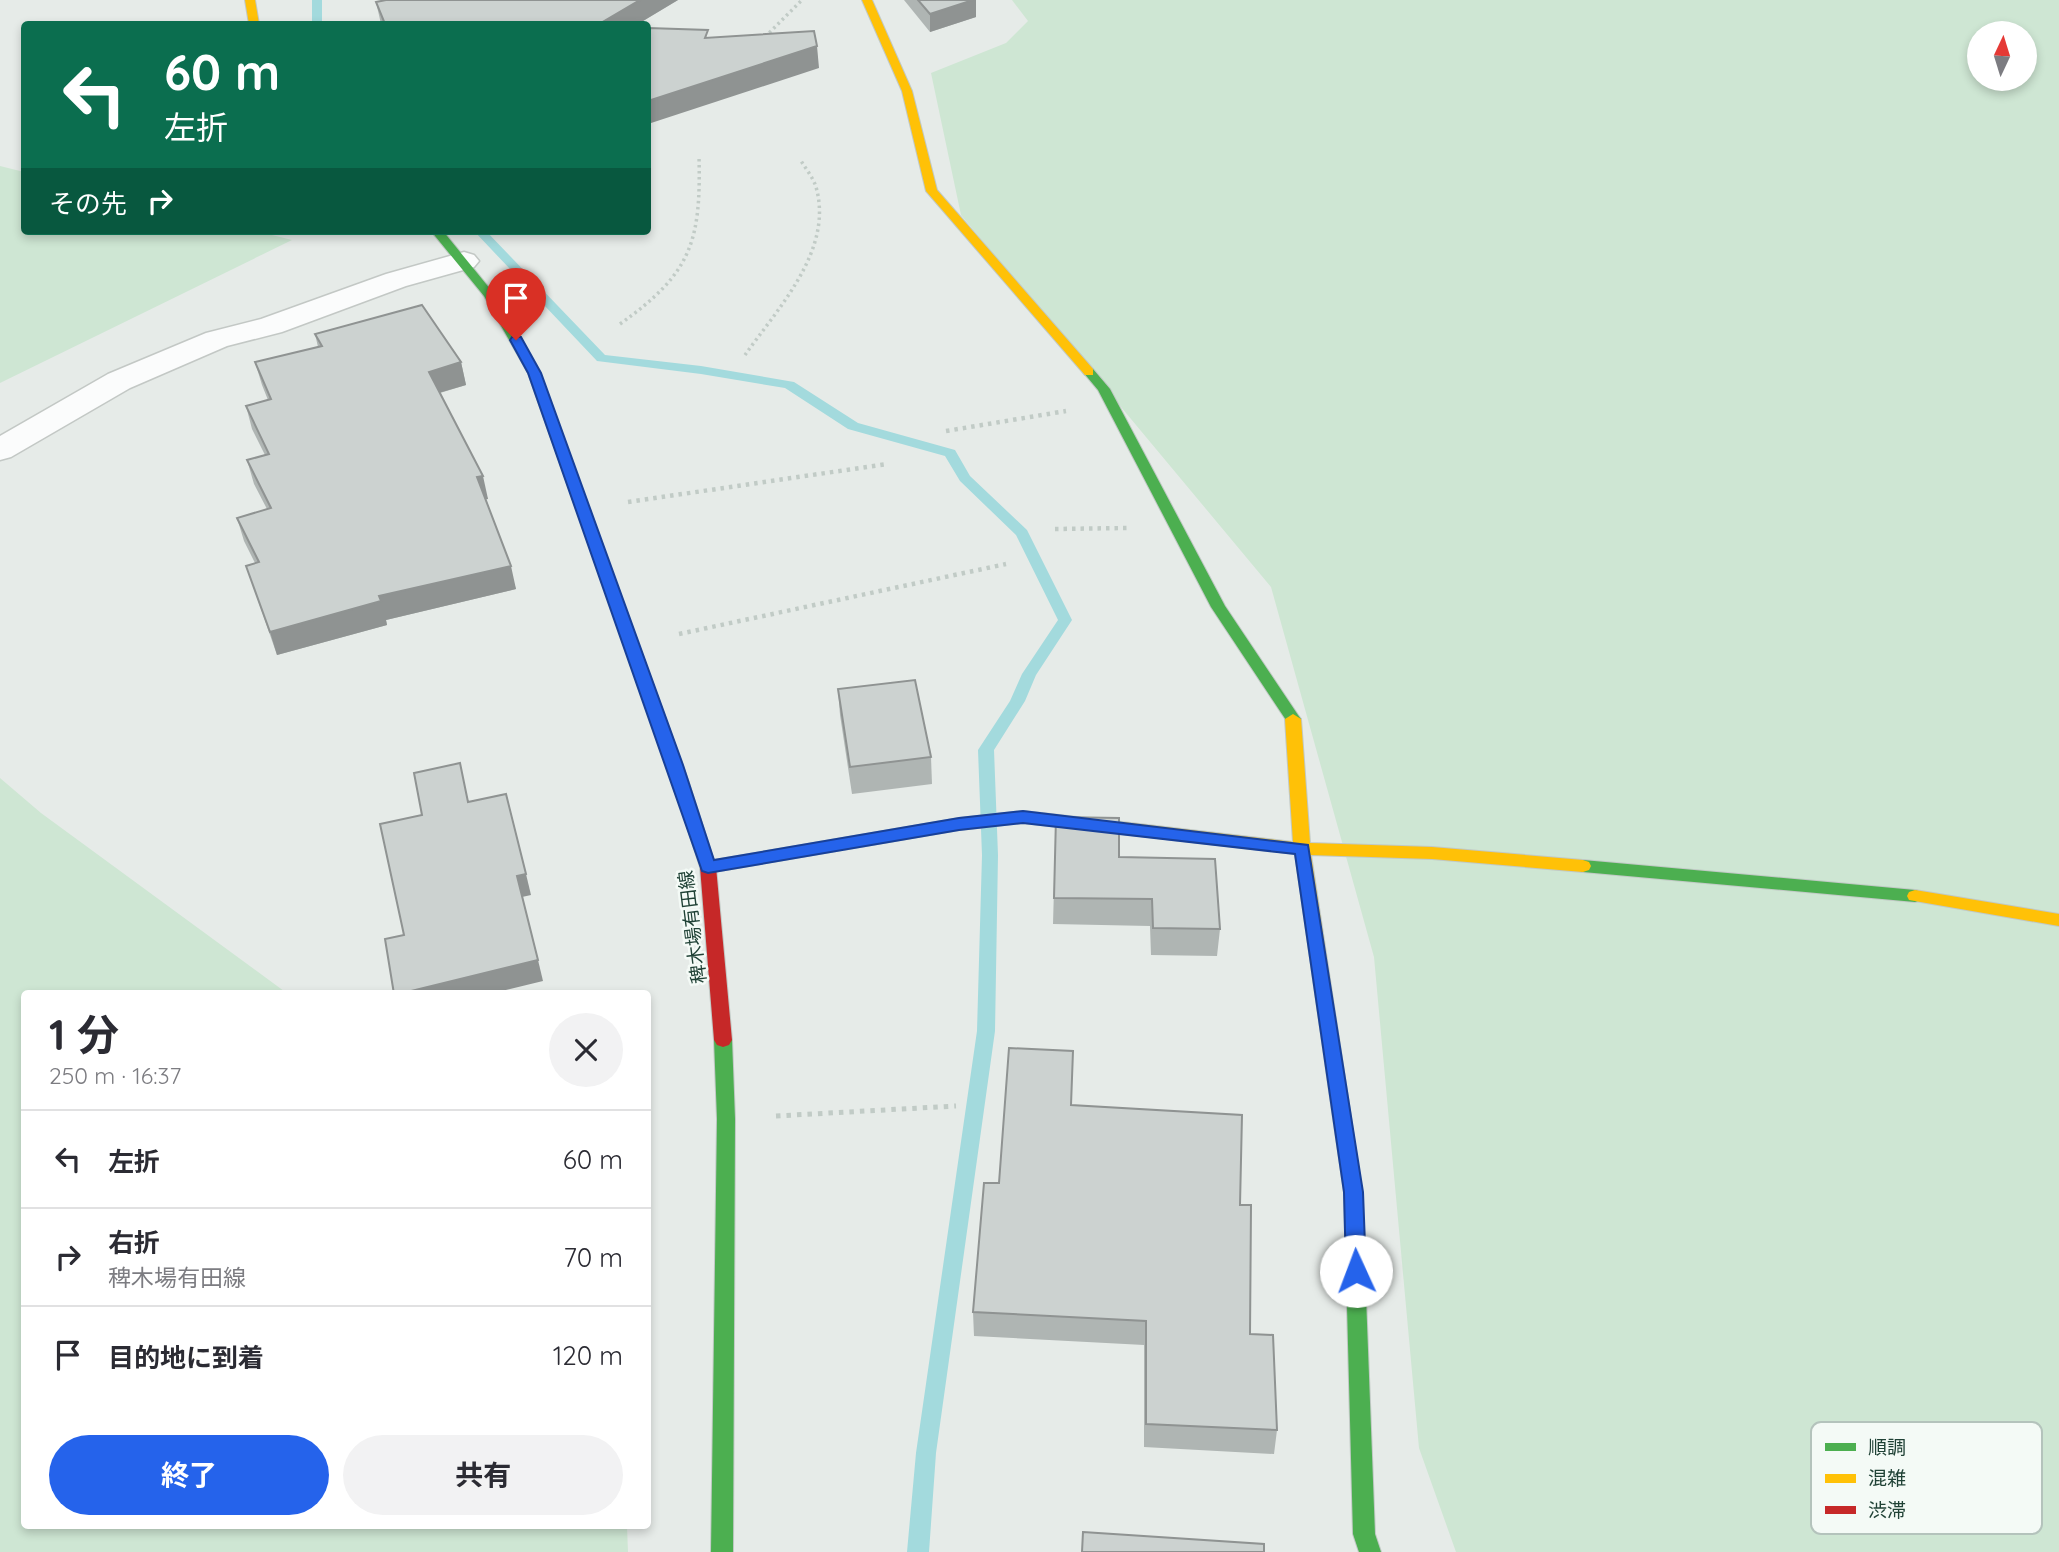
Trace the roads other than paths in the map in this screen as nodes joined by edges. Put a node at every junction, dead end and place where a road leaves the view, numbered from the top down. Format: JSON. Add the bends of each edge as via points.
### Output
{"nodes":[{"id":1,"x":250,"y":0,"type":"edge"},
{"id":2,"x":867,"y":0,"type":"edge"},
{"id":3,"x":254,"y":21,"type":"edge"},
{"id":4,"x":441,"y":235,"type":"edge"},
{"id":5,"x":464,"y":261,"type":"junction"},
{"id":6,"x":0,"y":450,"type":"edge"},
{"id":7,"x":1302,"y":849,"type":"junction"},
{"id":8,"x":708,"y":867,"type":"junction"},
{"id":9,"x":2059,"y":919,"type":"edge"},
{"id":10,"x":722,"y":1552,"type":"edge"},
{"id":11,"x":1370,"y":1552,"type":"edge"}],
"edges":[{"from":1,"to":3,"type":"street"},
{"from":2,"to":7,"type":"street","via":[[907,91],[932,191],[1104,389],[1218,607],[1295,722]]},
{"from":4,"to":5,"type":"street","name":"稗木場有田線"},
{"from":5,"to":6,"type":"street","via":[[396,280],[271,326],[217,339],[119,381]]},
{"from":5,"to":8,"type":"street","name":"稗木場有田線","via":[[507,323],[534,373]]},
{"from":7,"to":8,"type":"street","via":[[1023,817]]},
{"from":7,"to":9,"type":"street","via":[[1432,853],[1925,897]]},
{"from":7,"to":11,"type":"street","via":[[1353,1192],[1364,1534]]},
{"from":8,"to":10,"type":"street","name":"稗木場有田線","via":[[721,993],[726,1119]]}]}
